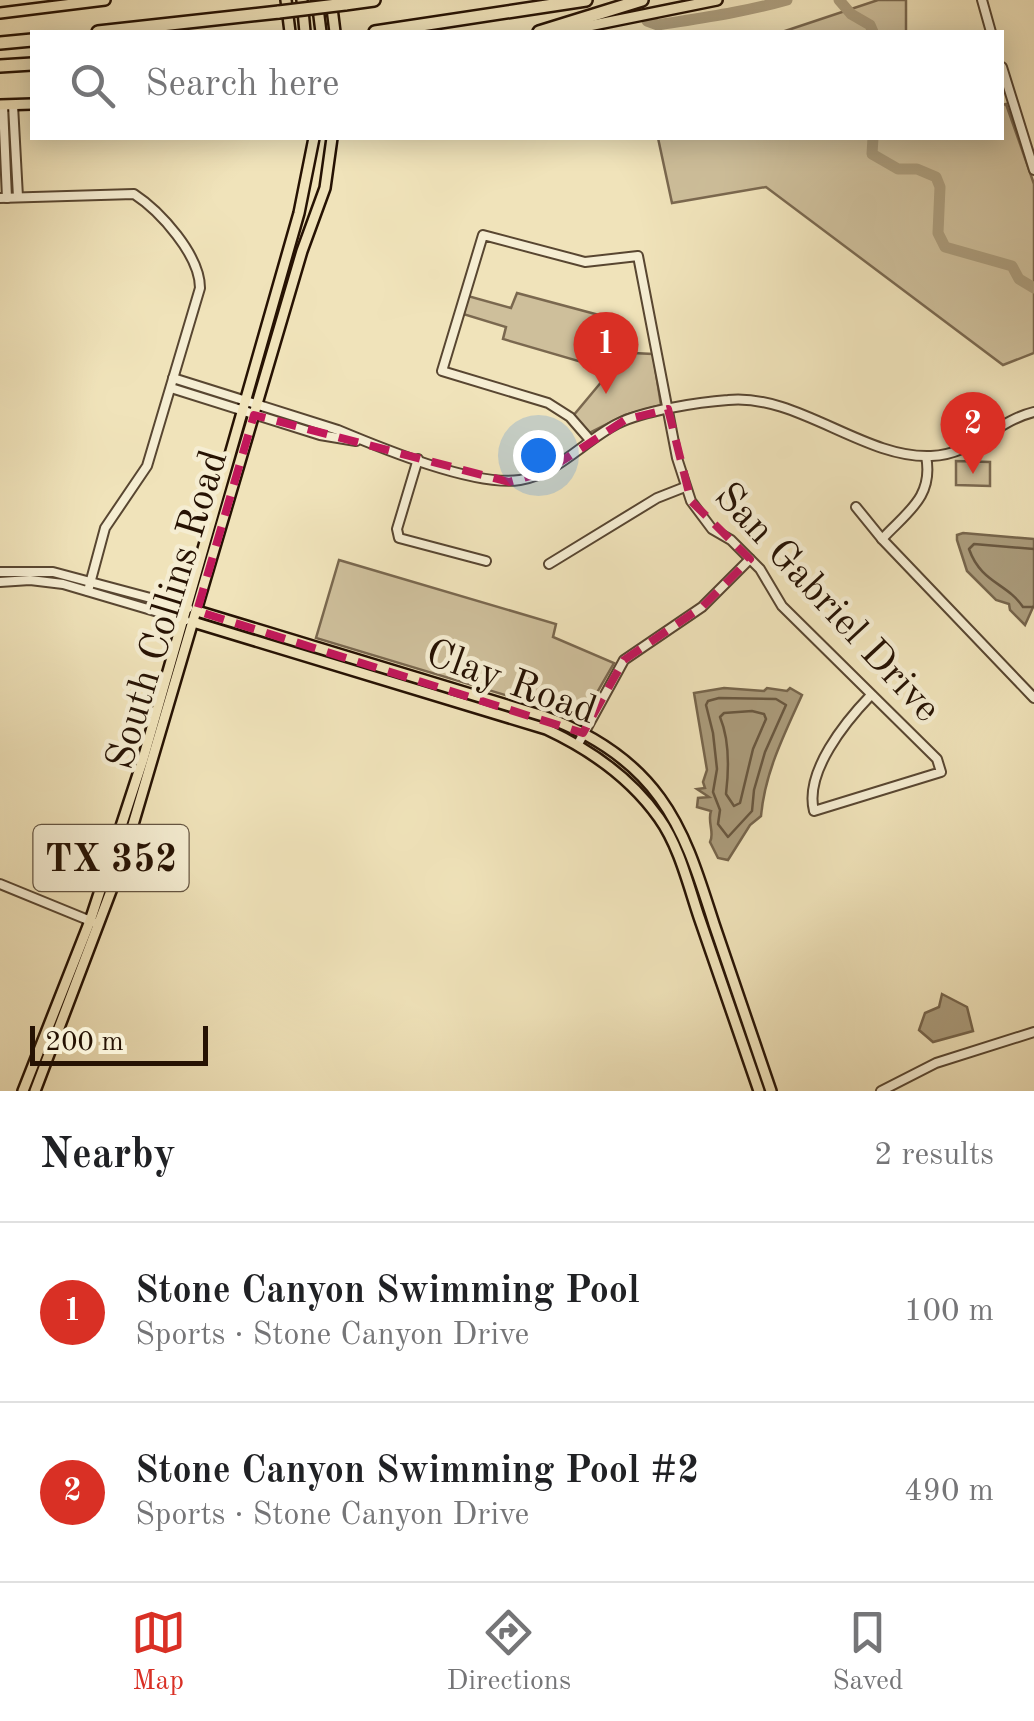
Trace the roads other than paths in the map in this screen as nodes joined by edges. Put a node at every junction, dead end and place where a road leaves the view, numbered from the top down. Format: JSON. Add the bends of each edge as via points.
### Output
{"nodes":[{"id":1,"x":105,"y":0,"type":"edge"},
{"id":2,"x":286,"y":0,"type":"edge"},
{"id":3,"x":302,"y":0,"type":"edge"},
{"id":4,"x":317,"y":0,"type":"edge"},
{"id":5,"x":331,"y":0,"type":"edge"},
{"id":6,"x":374,"y":0,"type":"edge"},
{"id":7,"x":586,"y":0,"type":"edge"},
{"id":8,"x":642,"y":0,"type":"edge"},
{"id":9,"x":717,"y":0,"type":"edge"},
{"id":10,"x":982,"y":0,"type":"edge"},
{"id":11,"x":0,"y":13,"type":"edge"},
{"id":12,"x":116,"y":30,"type":"edge"},
{"id":13,"x":290,"y":30,"type":"edge"},
{"id":14,"x":305,"y":30,"type":"edge"},
{"id":15,"x":321,"y":30,"type":"edge"},
{"id":16,"x":335,"y":30,"type":"edge"},
{"id":17,"x":388,"y":30,"type":"edge"},
{"id":18,"x":545,"y":30,"type":"edge"},
{"id":19,"x":569,"y":30,"type":"edge"},
{"id":20,"x":990,"y":30,"type":"edge"},
{"id":21,"x":30,"y":40,"type":"edge"},
{"id":22,"x":0,"y":44,"type":"edge"},
{"id":23,"x":30,"y":64,"type":"edge"},
{"id":24,"x":0,"y":66,"type":"edge"},
{"id":25,"x":1004,"y":73,"type":"edge"},
{"id":26,"x":30,"y":104,"type":"edge"},
{"id":27,"x":5,"y":105,"type":"edge"},
{"id":28,"x":314,"y":140,"type":"edge"},
{"id":29,"x":332,"y":140,"type":"edge"},
{"id":30,"x":1034,"y":170,"type":"edge"},
{"id":31,"x":4,"y":198,"type":"edge"},
{"id":32,"x":18,"y":198,"type":"junction"},
{"id":33,"x":289,"y":247,"type":"junction"},
{"id":34,"x":302,"y":251,"type":"junction"},
{"id":35,"x":172,"y":384,"type":"junction"},
{"id":36,"x":244,"y":406,"type":"junction"},
{"id":37,"x":668,"y":409,"type":"junction"},
{"id":38,"x":255,"y":410,"type":"junction"},
{"id":39,"x":1034,"y":412,"type":"edge"},
{"id":40,"x":590,"y":440,"type":"junction"},
{"id":41,"x":926,"y":456,"type":"junction"},
{"id":42,"x":418,"y":459,"type":"junction"},
{"id":43,"x":685,"y":487,"type":"junction"},
{"id":44,"x":856,"y":508,"type":"dead end"},
{"id":45,"x":882,"y":539,"type":"junction"},
{"id":46,"x":750,"y":559,"type":"junction"},
{"id":47,"x":486,"y":561,"type":"dead end"},
{"id":48,"x":548,"y":564,"type":"dead end"},
{"id":49,"x":0,"y":572,"type":"edge"},
{"id":50,"x":90,"y":580,"type":"junction"},
{"id":51,"x":0,"y":582,"type":"edge"},
{"id":52,"x":88,"y":591,"type":"junction"},
{"id":53,"x":186,"y":608,"type":"junction"},
{"id":54,"x":191,"y":618,"type":"junction"},
{"id":55,"x":871,"y":696,"type":"junction"},
{"id":56,"x":1034,"y":698,"type":"edge"},
{"id":57,"x":583,"y":733,"type":"junction"},
{"id":58,"x":578,"y":744,"type":"junction"},
{"id":59,"x":0,"y":884,"type":"edge"},
{"id":60,"x":95,"y":923,"type":"junction"},
{"id":61,"x":1034,"y":1032,"type":"edge"},
{"id":62,"x":24,"y":1091,"type":"edge"},
{"id":63,"x":35,"y":1091,"type":"edge"},
{"id":64,"x":759,"y":1091,"type":"edge"},
{"id":65,"x":771,"y":1091,"type":"edge"},
{"id":66,"x":881,"y":1091,"type":"edge"}],
"edges":[{"from":1,"to":11,"type":"main road"},
{"from":2,"to":13,"type":"main road"},
{"from":3,"to":14,"type":"main road"},
{"from":4,"to":15,"type":"main road"},
{"from":5,"to":16,"type":"main road"},
{"from":6,"to":12,"type":"highway","bridge":true},
{"from":7,"to":17,"type":"highway"},
{"from":8,"to":18,"type":"highway"},
{"from":9,"to":19,"type":"main road"},
{"from":10,"to":20,"type":"street"},
{"from":21,"to":22,"type":"highway"},
{"from":23,"to":24,"type":"highway"},
{"from":25,"to":30,"type":"street"},
{"from":26,"to":27,"type":"main road"},
{"from":27,"to":31,"type":"street"},
{"from":27,"to":32,"type":"street"},
{"from":28,"to":33,"type":"main road","name":"South Collins Road","number":"TX 352"},
{"from":29,"to":34,"type":"main road","name":"South Collins Road","number":"TX 352","via":[[325,188]]},
{"from":31,"to":32,"type":"street"},
{"from":32,"to":35,"type":"street","via":[[127,192],[151,204],[200,274]]},
{"from":33,"to":34,"type":"main road"},
{"from":33,"to":36,"type":"main road","name":"South Collins Road","number":"TX 352"},
{"from":34,"to":38,"type":"main road","name":"South Collins Road","number":"TX 352"},
{"from":35,"to":36,"type":"street"},
{"from":35,"to":50,"type":"street","via":[[147,466],[105,528]]},
{"from":36,"to":38,"type":"street"},
{"from":36,"to":53,"type":"main road","name":"South Collins Road","number":"TX 352"},
{"from":37,"to":40,"type":"street","via":[[625,420]]},
{"from":37,"to":40,"type":"street","name":"San Gabriel Drive","via":[[638,256],[585,262],[482,235],[442,371],[548,403]]},
{"from":37,"to":41,"type":"street","via":[[729,399],[770,404]]},
{"from":37,"to":43,"type":"street","name":"San Gabriel Drive"},
{"from":38,"to":42,"type":"street"},
{"from":38,"to":54,"type":"main road","name":"South Collins Road","number":"TX 352"},
{"from":39,"to":41,"type":"street","via":[[978,444]]},
{"from":40,"to":42,"type":"street","via":[[561,463],[522,480],[487,479]]},
{"from":41,"to":45,"type":"street","via":[[926,490]]},
{"from":42,"to":47,"type":"street","via":[[399,538]]},
{"from":43,"to":46,"type":"street","name":"San Gabriel Drive","via":[[712,529]]},
{"from":43,"to":48,"type":"street"},
{"from":44,"to":45,"type":"street"},
{"from":45,"to":56,"type":"street"},
{"from":46,"to":55,"type":"street","name":"San Gabriel Drive","via":[[782,606]]},
{"from":46,"to":57,"type":"street","via":[[702,607],[624,660]]},
{"from":49,"to":50,"type":"street"},
{"from":50,"to":52,"type":"street"},
{"from":50,"to":53,"type":"street"},
{"from":51,"to":52,"type":"street","via":[[46,581]]},
{"from":52,"to":54,"type":"street"},
{"from":53,"to":54,"type":"main road","name":"South Collins Road","number":"TX 352"},
{"from":54,"to":57,"type":"main road","name":"Clay Road","via":[[543,716]]},
{"from":54,"to":58,"type":"main road","name":"Clay Road"},
{"from":54,"to":60,"type":"main road","name":"South Collins Road","number":"TX 352","via":[[122,862]]},
{"from":55,"to":55,"type":"street","name":"San Gabriel Drive","via":[[937,760],[941,772],[814,810],[810,798],[830,745]]},
{"from":57,"to":58,"type":"street"},
{"from":57,"to":65,"type":"main road","name":"Clay Road","via":[[634,769],[679,830]]},
{"from":58,"to":64,"type":"main road","name":"Clay Road","via":[[609,765],[662,821]]},
{"from":59,"to":60,"type":"street"},
{"from":60,"to":62,"type":"main road","name":"South Collins Road","number":"TX 352"},
{"from":60,"to":63,"type":"main road","name":"South Collins Road","number":"TX 352"},
{"from":61,"to":66,"type":"street","via":[[936,1063]]}]}
